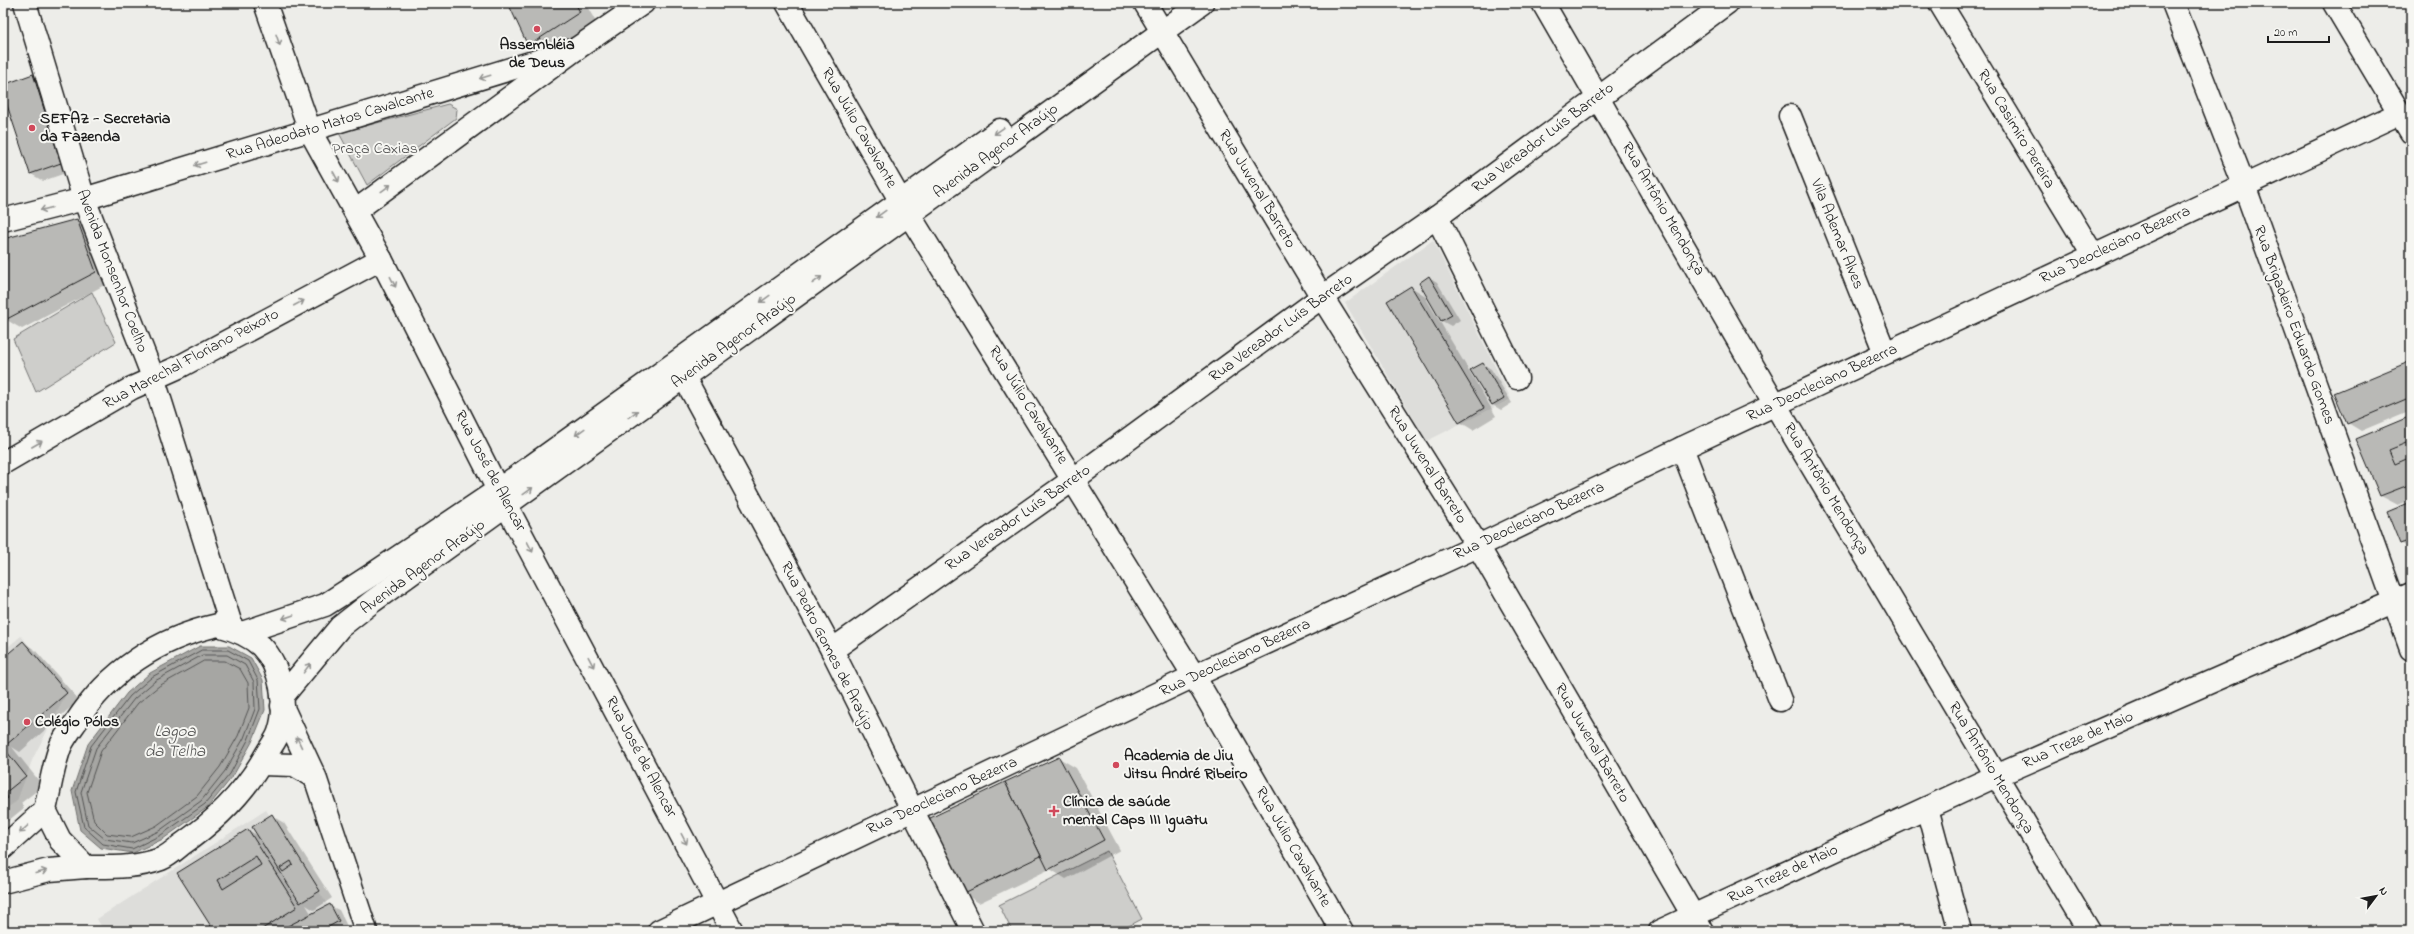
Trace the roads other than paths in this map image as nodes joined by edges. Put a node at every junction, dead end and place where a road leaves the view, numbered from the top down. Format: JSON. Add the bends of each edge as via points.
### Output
{"nodes":[{"id":1,"x":25,"y":3,"type":"edge"},
{"id":2,"x":265,"y":3,"type":"edge"},
{"id":3,"x":644,"y":3,"type":"edge"},
{"id":4,"x":787,"y":3,"type":"edge"},
{"id":5,"x":1179,"y":3,"type":"edge"},
{"id":6,"x":1202,"y":3,"type":"edge"},
{"id":7,"x":1543,"y":3,"type":"edge"},
{"id":8,"x":1727,"y":3,"type":"edge"},
{"id":9,"x":1940,"y":3,"type":"edge"},
{"id":10,"x":2173,"y":3,"type":"edge"},
{"id":11,"x":2334,"y":3,"type":"edge"},
{"id":12,"x":1154,"y":18,"type":"edge"},
{"id":13,"x":576,"y":49,"type":"junction"},
{"id":14,"x":1598,"y":96,"type":"junction"},
{"id":15,"x":2400,"y":113,"type":"junction"},
{"id":16,"x":1790,"y":116,"type":"dead end"},
{"id":17,"x":310,"y":131,"type":"junction"},
{"id":18,"x":2411,"y":132,"type":"edge"},
{"id":19,"x":2244,"y":185,"type":"junction"},
{"id":20,"x":84,"y":199,"type":"junction"},
{"id":21,"x":904,"y":207,"type":"junction"},
{"id":22,"x":355,"y":211,"type":"junction"},
{"id":23,"x":1437,"y":217,"type":"junction"},
{"id":24,"x":3,"y":220,"type":"edge"},
{"id":25,"x":2093,"y":255,"type":"junction"},
{"id":26,"x":381,"y":259,"type":"junction"},
{"id":27,"x":1322,"y":297,"type":"junction"},
{"id":28,"x":1885,"y":353,"type":"junction"},
{"id":29,"x":680,"y":370,"type":"junction"},
{"id":30,"x":152,"y":377,"type":"junction"},
{"id":31,"x":1517,"y":378,"type":"dead end"},
{"id":32,"x":1776,"y":406,"type":"junction"},
{"id":33,"x":1682,"y":448,"type":"junction"},
{"id":34,"x":3,"y":464,"type":"edge"},
{"id":35,"x":1074,"y":479,"type":"junction"},
{"id":36,"x":503,"y":498,"type":"junction"},
{"id":37,"x":1478,"y":546,"type":"junction"},
{"id":38,"x":2402,"y":598,"type":"edge"},
{"id":39,"x":237,"y":631,"type":"junction"},
{"id":40,"x":2411,"y":649,"type":"edge"},
{"id":41,"x":832,"y":650,"type":"junction"},
{"id":42,"x":1194,"y":676,"type":"junction"},
{"id":43,"x":1780,"y":700,"type":"dead end"},
{"id":44,"x":282,"y":701,"type":"junction"},
{"id":45,"x":261,"y":764,"type":"junction"},
{"id":46,"x":1996,"y":776,"type":"junction"},
{"id":47,"x":315,"y":777,"type":"junction"},
{"id":48,"x":1927,"y":808,"type":"junction"},
{"id":49,"x":45,"y":810,"type":"junction"},
{"id":50,"x":911,"y":810,"type":"junction"},
{"id":51,"x":3,"y":848,"type":"edge"},
{"id":52,"x":86,"y":867,"type":"junction"},
{"id":53,"x":3,"y":882,"type":"edge"},
{"id":54,"x":718,"y":903,"type":"junction"},
{"id":55,"x":1697,"y":924,"type":"edge"},
{"id":56,"x":366,"y":931,"type":"edge"},
{"id":57,"x":659,"y":931,"type":"edge"},
{"id":58,"x":732,"y":931,"type":"edge"},
{"id":59,"x":973,"y":931,"type":"edge"},
{"id":60,"x":1342,"y":931,"type":"edge"},
{"id":61,"x":1660,"y":931,"type":"edge"},
{"id":62,"x":1960,"y":931,"type":"edge"},
{"id":63,"x":2089,"y":931,"type":"edge"}],
"edges":[{"from":1,"to":20,"type":"street","name":"Avenida Monsenhor Coelho"},
{"from":2,"to":17,"type":"street","name":"Rua José de Alencar","one_way":true},
{"from":3,"to":13,"type":"street","name":"Rua Adeodato Matos Cavalcante"},
{"from":4,"to":21,"type":"street","name":"Rua Júlio Cavalvante"},
{"from":5,"to":12,"type":"street","name":"Avenida Agenor Araújo"},
{"from":6,"to":12,"type":"street","name":"Avenida Agenor Araújo"},
{"from":7,"to":14,"type":"street","name":"Rua Antônio Mendonça"},
{"from":8,"to":14,"type":"street","name":"Rua Vereador Luís Barreto"},
{"from":9,"to":25,"type":"street","name":"Rua Casimiro Pereira"},
{"from":10,"to":19,"type":"street","name":"Rua Brigadeiro Eduardo Gomes"},
{"from":11,"to":15,"type":"street"},
{"from":12,"to":21,"type":"street","name":"Avenida Agenor Araújo"},
{"from":12,"to":27,"type":"street","name":"Rua Juvenal Barreto"},
{"from":13,"to":17,"type":"street","name":"Rua Adeodato Matos Cavalcante","one_way":true},
{"from":22,"to":13,"type":"street","name":"Rua Adeodato Matos Cavalcante","one_way":true},
{"from":14,"to":23,"type":"street","name":"Rua Vereador Luís Barreto"},
{"from":14,"to":32,"type":"street","name":"Rua Antônio Mendonça"},
{"from":15,"to":18,"type":"street"},
{"from":15,"to":19,"type":"street","name":"Rua Deocleciano Bezerra"},
{"from":16,"to":28,"type":"street","name":"Vila Ademar Alves"},
{"from":17,"to":20,"type":"street","name":"Rua Adeodato Matos Cavalcante","one_way":true},
{"from":17,"to":22,"type":"street","name":"Rua José de Alencar","one_way":true},
{"from":19,"to":25,"type":"street","name":"Rua Deocleciano Bezerra"},
{"from":19,"to":38,"type":"street","name":"Rua Brigadeiro Eduardo Gomes"},
{"from":20,"to":24,"type":"street","name":"Rua Adeodato Matos Cavalcante","one_way":true},
{"from":20,"to":30,"type":"street","name":"Avenida Monsenhor Coelho"},
{"from":21,"to":29,"type":"street","name":"Avenida Agenor Araújo"},
{"from":21,"to":35,"type":"street","name":"Rua Júlio Cavalvante"},
{"from":22,"to":26,"type":"street","name":"Rua José de Alencar"},
{"from":23,"to":27,"type":"street","name":"Rua Vereador Luís Barreto"},
{"from":23,"to":31,"type":"street"},
{"from":25,"to":28,"type":"street","name":"Rua Deocleciano Bezerra"},
{"from":30,"to":26,"type":"street","name":"Rua Marechal Floriano Peixoto","one_way":true,"via":[[178,367]]},
{"from":26,"to":36,"type":"street","name":"Rua José de Alencar","one_way":true},
{"from":27,"to":35,"type":"street","name":"Rua Vereador Luís Barreto"},
{"from":27,"to":37,"type":"street","name":"Rua Juvenal Barreto"},
{"from":28,"to":32,"type":"street","name":"Rua Deocleciano Bezerra"},
{"from":29,"to":36,"type":"street","name":"Avenida Agenor Araújo"},
{"from":29,"to":41,"type":"street","name":"Rua Pedro Gomes de Araújo"},
{"from":34,"to":30,"type":"street","name":"Rua Marechal Floriano Peixoto","one_way":true},
{"from":30,"to":39,"type":"street","name":"Avenida Monsenhor Coelho"},
{"from":32,"to":33,"type":"street","name":"Rua Deocleciano Bezerra"},
{"from":32,"to":46,"type":"street","name":"Rua Antônio Mendonça"},
{"from":33,"to":37,"type":"street","name":"Rua Deocleciano Bezerra"},
{"from":33,"to":43,"type":"street"},
{"from":35,"to":41,"type":"street","name":"Rua Vereador Luís Barreto"},
{"from":35,"to":42,"type":"street","name":"Rua Júlio Cavalvante"},
{"from":36,"to":39,"type":"street","name":"Avenida Agenor Araújo","one_way":true,"via":[[325,604]]},
{"from":44,"to":36,"type":"street","name":"Avenida Agenor Araújo","one_way":true,"via":[[340,627]]},
{"from":36,"to":54,"type":"street","name":"Rua José de Alencar","one_way":true},
{"from":37,"to":42,"type":"street","name":"Rua Deocleciano Bezerra"},
{"from":37,"to":55,"type":"street","name":"Rua Juvenal Barreto"},
{"from":38,"to":40,"type":"street","name":"Rua Brigadeiro Eduardo Gomes"},
{"from":38,"to":46,"type":"street","name":"Rua Treze de Maio"},
{"from":39,"to":44,"type":"street","via":[[261,646],[271,661],[279,678]]},
{"from":39,"to":49,"type":"street","name":"Avenida Agenor Araújo","via":[[218,625],[173,638],[136,659],[107,683],[83,711],[62,744]]},
{"from":41,"to":50,"type":"street","name":"Rua Pedro Gomes de Araújo"},
{"from":42,"to":50,"type":"street","name":"Rua Deocleciano Bezerra"},
{"from":42,"to":60,"type":"street","name":"Rua Júlio Cavalvante"},
{"from":44,"to":45,"type":"street","via":[[279,732]]},
{"from":47,"to":44,"type":"street","one_way":true},
{"from":45,"to":47,"type":"street","via":[[294,765]]},
{"from":45,"to":52,"type":"street","via":[[240,794],[214,820],[162,859],[124,867]]},
{"from":46,"to":48,"type":"street","name":"Rua Treze de Maio"},
{"from":46,"to":63,"type":"street","name":"Rua Antônio Mendonça"},
{"from":47,"to":56,"type":"street"},
{"from":48,"to":55,"type":"street","name":"Rua Treze de Maio"},
{"from":48,"to":62,"type":"street"},
{"from":49,"to":51,"type":"street","one_way":true},
{"from":49,"to":52,"type":"street","via":[[60,840]]},
{"from":50,"to":54,"type":"street","name":"Rua Deocleciano Bezerra"},
{"from":50,"to":59,"type":"street","name":"Rua Pedro Gomes de Araújo"},
{"from":53,"to":52,"type":"street","one_way":true,"via":[[49,870]]},
{"from":54,"to":57,"type":"street","name":"Rua Deocleciano Bezerra"},
{"from":54,"to":58,"type":"street","name":"Rua José de Alencar"},
{"from":55,"to":61,"type":"street","name":"Rua Treze de Maio"}]}
